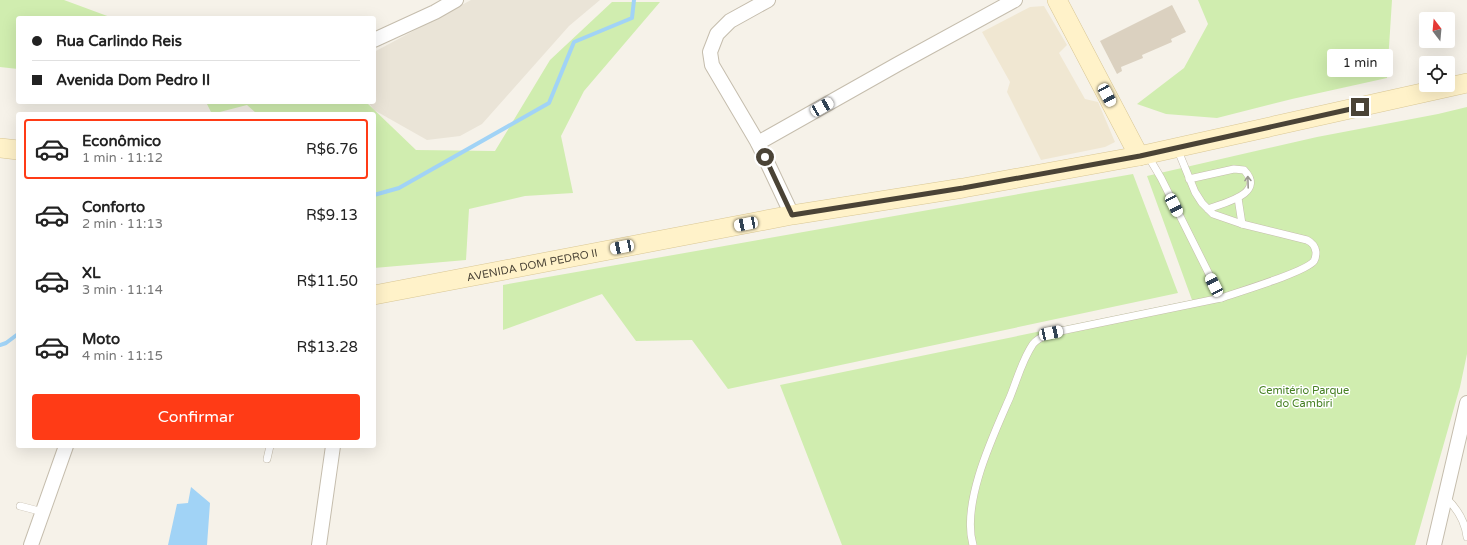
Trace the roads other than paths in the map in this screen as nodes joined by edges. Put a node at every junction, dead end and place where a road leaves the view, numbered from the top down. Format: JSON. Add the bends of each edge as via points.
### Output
{"nodes":[{"id":1,"x":456,"y":0,"type":"edge"},
{"id":2,"x":768,"y":0,"type":"edge"},
{"id":3,"x":1015,"y":0,"type":"edge"},
{"id":4,"x":1057,"y":0,"type":"edge"},
{"id":5,"x":376,"y":39,"type":"edge"},
{"id":6,"x":1467,"y":83,"type":"edge"},
{"id":7,"x":1129,"y":136,"type":"junction"},
{"id":8,"x":758,"y":143,"type":"junction"},
{"id":9,"x":1177,"y":147,"type":"junction"},
{"id":10,"x":0,"y":148,"type":"edge"},
{"id":11,"x":16,"y":150,"type":"edge"},
{"id":12,"x":1143,"y":155,"type":"junction"},
{"id":13,"x":1119,"y":159,"type":"junction"},
{"id":14,"x":1189,"y":179,"type":"junction"},
{"id":15,"x":1238,"y":198,"type":"junction"},
{"id":16,"x":1208,"y":209,"type":"junction"},
{"id":17,"x":792,"y":215,"type":"junction"},
{"id":18,"x":1242,"y":224,"type":"junction"},
{"id":19,"x":376,"y":294,"type":"edge"},
{"id":20,"x":1221,"y":298,"type":"junction"},
{"id":21,"x":1467,"y":403,"type":"edge"},
{"id":22,"x":65,"y":448,"type":"edge"},
{"id":23,"x":270,"y":448,"type":"edge"},
{"id":24,"x":333,"y":448,"type":"edge"},
{"id":25,"x":267,"y":459,"type":"dead end"},
{"id":26,"x":1445,"y":497,"type":"junction"},
{"id":27,"x":20,"y":506,"type":"dead end"},
{"id":28,"x":43,"y":512,"type":"junction"},
{"id":29,"x":1467,"y":537,"type":"edge"},
{"id":30,"x":31,"y":545,"type":"edge"},
{"id":31,"x":319,"y":545,"type":"edge"},
{"id":32,"x":973,"y":545,"type":"edge"},
{"id":33,"x":1434,"y":545,"type":"edge"}],
"edges":[{"from":1,"to":5,"type":"street"},
{"from":2,"to":8,"type":"street","via":[[730,21],[717,34],[710,52],[712,65]]},
{"from":3,"to":8,"type":"street"},
{"from":4,"to":7,"type":"street"},
{"from":6,"to":9,"type":"street","name":"AVENIDA DOM PEDRO II"},
{"from":7,"to":12,"type":"street"},
{"from":7,"to":13,"type":"street","via":[[1127,147]]},
{"from":8,"to":17,"type":"street"},
{"from":9,"to":12,"type":"street","name":"AVENIDA DOM PEDRO II"},
{"from":9,"to":14,"type":"lane"},
{"from":10,"to":11,"type":"street"},
{"from":12,"to":13,"type":"street","name":"AVENIDA DOM PEDRO II"},
{"from":12,"to":20,"type":"lane","via":[[1160,178]]},
{"from":13,"to":17,"type":"street","name":"AVENIDA DOM PEDRO II","via":[[963,188]]},
{"from":15,"to":14,"type":"lane","one_way":true,"via":[[1249,189],[1249,177],[1244,170],[1234,169]]},
{"from":14,"to":16,"type":"lane"},
{"from":15,"to":16,"type":"lane"},
{"from":15,"to":18,"type":"lane"},
{"from":16,"to":18,"type":"lane","via":[[1213,214]]},
{"from":17,"to":19,"type":"street","name":"AVENIDA DOM PEDRO II"},
{"from":18,"to":20,"type":"lane","via":[[1311,242],[1316,256],[1314,261],[1296,272]]},
{"from":20,"to":32,"type":"lane","via":[[1051,333],[1039,338],[1026,358],[989,447],[977,484],[970,518]]},
{"from":21,"to":26,"type":"street"},
{"from":22,"to":28,"type":"street"},
{"from":23,"to":25,"type":"lane"},
{"from":24,"to":31,"type":"street"},
{"from":26,"to":29,"type":"lane","via":[[1460,514]]},
{"from":26,"to":33,"type":"street"},
{"from":27,"to":28,"type":"lane"},
{"from":28,"to":30,"type":"street"}]}
